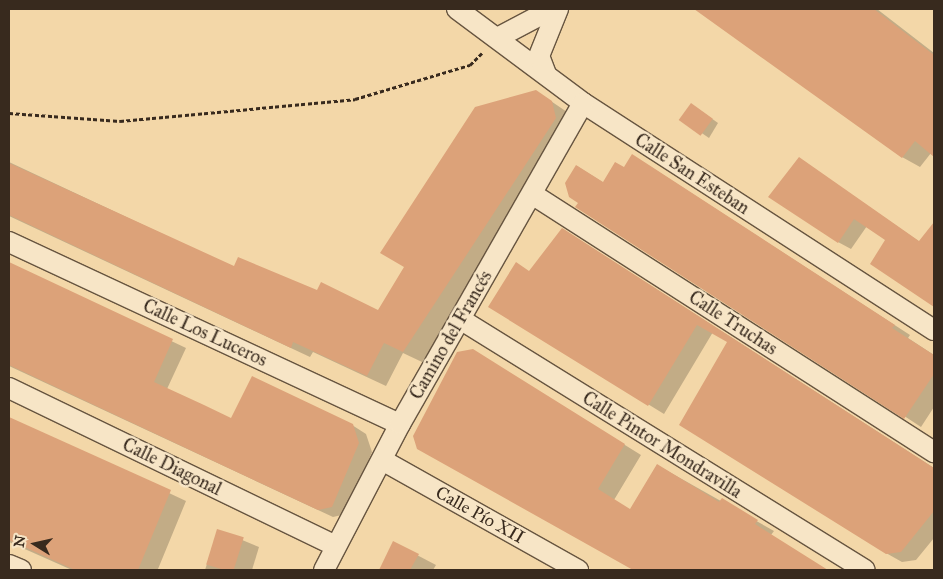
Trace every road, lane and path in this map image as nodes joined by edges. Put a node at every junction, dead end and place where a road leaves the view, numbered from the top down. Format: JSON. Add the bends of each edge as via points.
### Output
{"nodes":[{"id":1,"x":457,"y":9,"type":"edge"},
{"id":2,"x":552,"y":9,"type":"edge"},
{"id":3,"x":558,"y":9,"type":"edge"},
{"id":4,"x":499,"y":37,"type":"junction"},
{"id":5,"x":546,"y":74,"type":"junction"},
{"id":6,"x":583,"y":103,"type":"junction"},
{"id":7,"x":9,"y":113,"type":"edge"},
{"id":8,"x":532,"y":194,"type":"junction"},
{"id":9,"x":9,"y":242,"type":"edge"},
{"id":10,"x":460,"y":319,"type":"junction"},
{"id":11,"x":934,"y":330,"type":"edge"},
{"id":12,"x":9,"y":388,"type":"edge"},
{"id":13,"x":400,"y":424,"type":"junction"},
{"id":14,"x":934,"y":452,"type":"edge"},
{"id":15,"x":382,"y":460,"type":"junction"},
{"id":16,"x":336,"y":546,"type":"junction"},
{"id":17,"x":9,"y":565,"type":"edge"},
{"id":18,"x":21,"y":570,"type":"edge"},
{"id":19,"x":324,"y":570,"type":"edge"},
{"id":20,"x":578,"y":570,"type":"edge"},
{"id":21,"x":864,"y":570,"type":"edge"}],
"edges":[{"from":1,"to":4,"type":"street","name":"Calle San Esteban"},
{"from":2,"to":4,"type":"street"},
{"from":3,"to":5,"type":"street","via":[[539,56]]},
{"from":4,"to":5,"type":"street","name":"Calle San Esteban"},
{"from":4,"to":7,"type":"path","via":[[470,65],[355,99],[120,121]]},
{"from":5,"to":6,"type":"street","name":"Calle San Esteban"},
{"from":6,"to":8,"type":"street","name":"Camino del Francés"},
{"from":6,"to":11,"type":"street","name":"Calle San Esteban"},
{"from":8,"to":10,"type":"street","name":"Camino del Francés"},
{"from":8,"to":14,"type":"street","name":"Calle Truchas"},
{"from":9,"to":13,"type":"street","name":"Calle Los Luceros"},
{"from":10,"to":13,"type":"street","name":"Camino del Francés"},
{"from":10,"to":21,"type":"street","name":"Calle Pintor Mondravilla"},
{"from":12,"to":16,"type":"street","name":"Calle Diagonal"},
{"from":13,"to":15,"type":"street","name":"Camino del Francés"},
{"from":15,"to":16,"type":"street","name":"Camino del Francés"},
{"from":15,"to":20,"type":"street","name":"Calle Pío XII"},
{"from":16,"to":19,"type":"street","name":"Camino del Francés"},
{"from":17,"to":18,"type":"street"}]}
